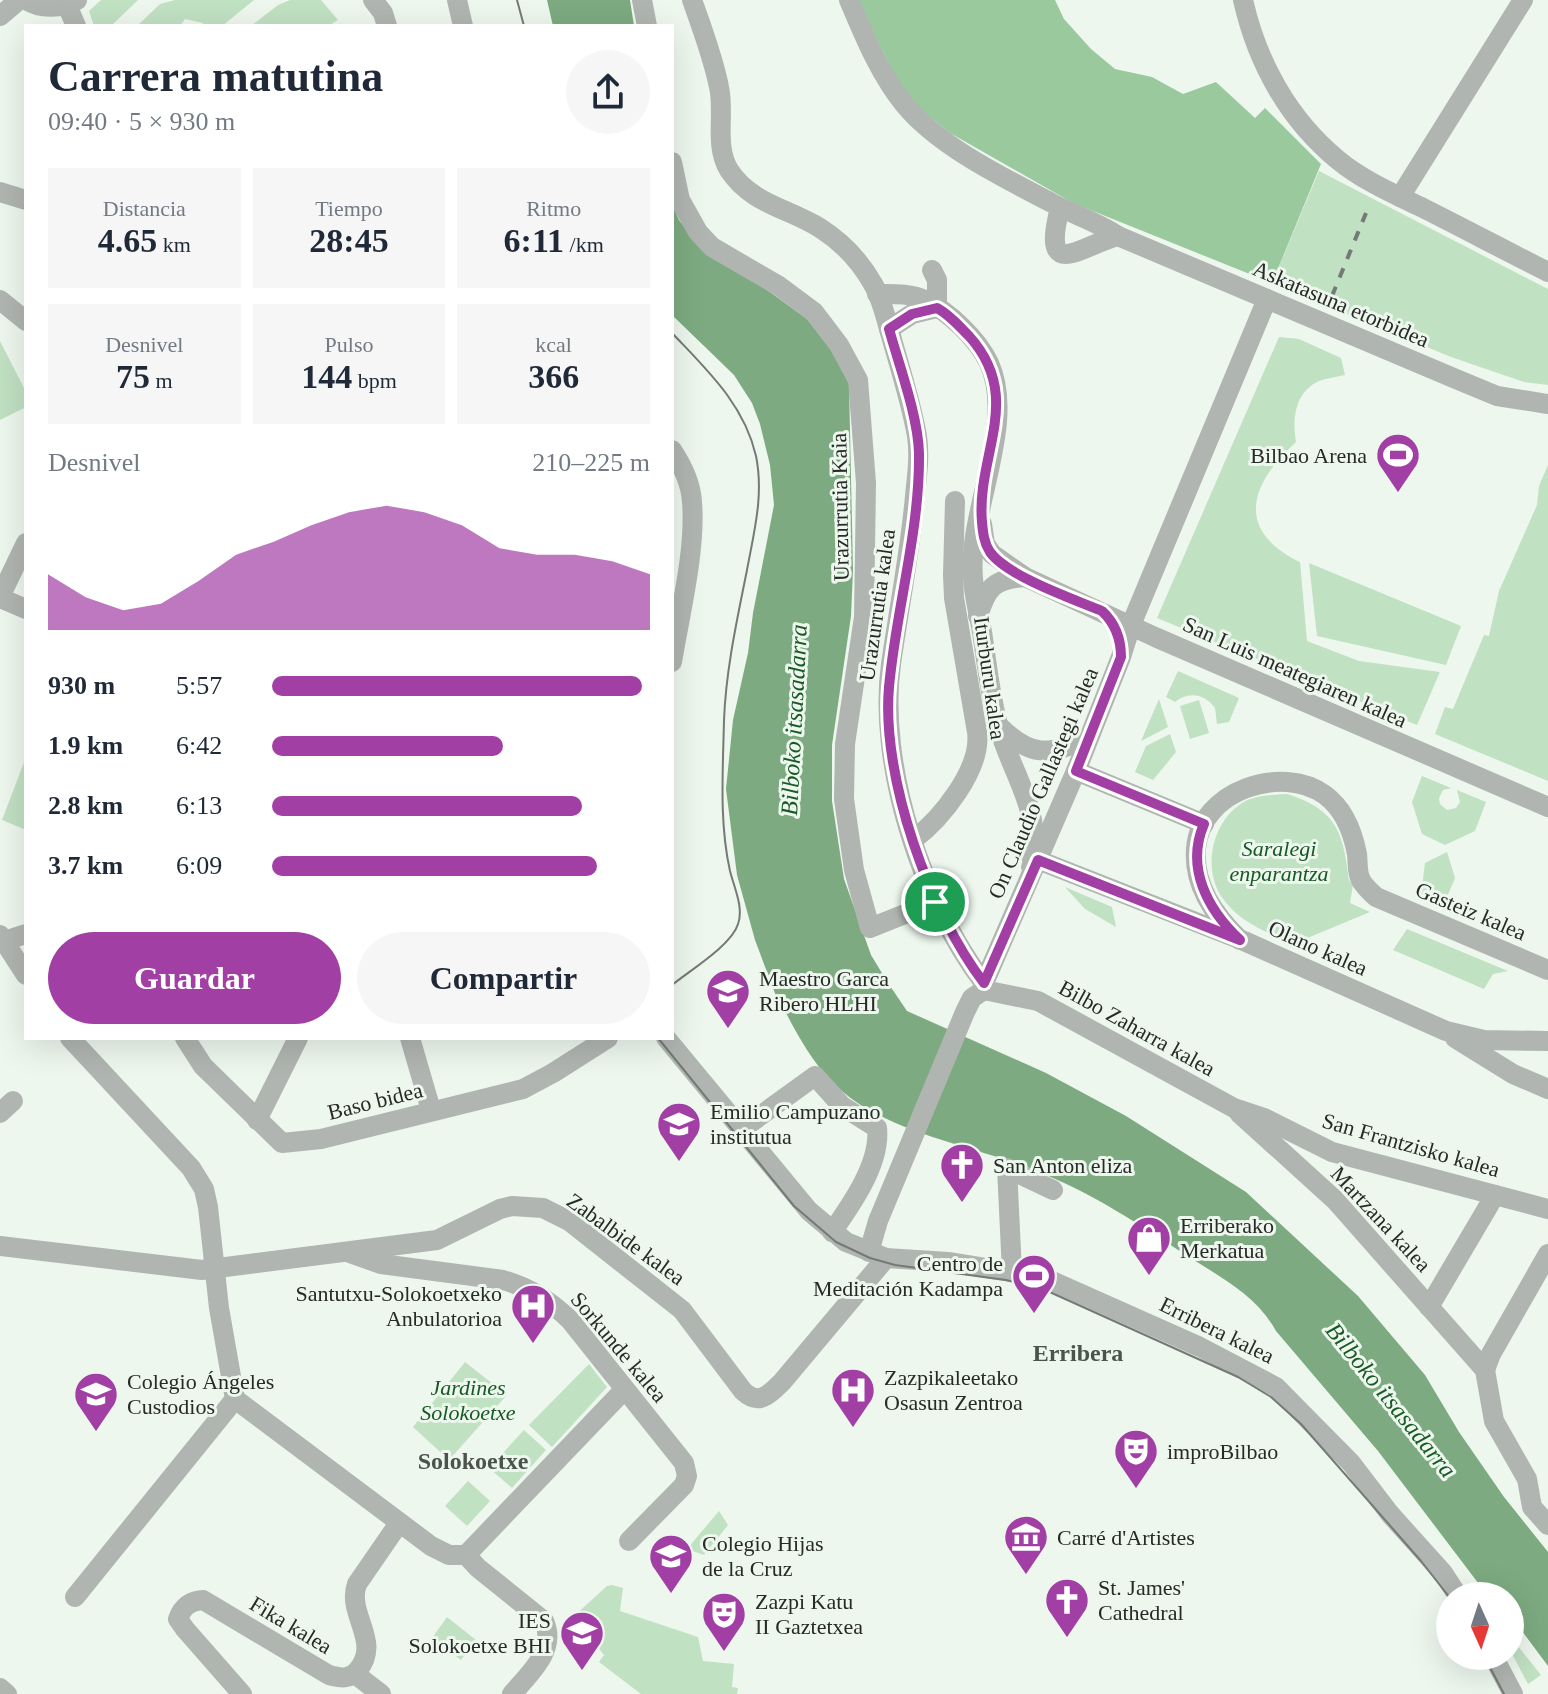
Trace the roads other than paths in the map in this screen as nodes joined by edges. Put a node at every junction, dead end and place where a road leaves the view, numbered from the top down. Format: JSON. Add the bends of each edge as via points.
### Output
{"nodes":[{"id":1,"x":19,"y":0,"type":"edge"},
{"id":2,"x":26,"y":0,"type":"edge"},
{"id":3,"x":373,"y":0,"type":"edge"},
{"id":4,"x":457,"y":0,"type":"edge"},
{"id":5,"x":642,"y":0,"type":"edge"},
{"id":6,"x":692,"y":0,"type":"edge"},
{"id":7,"x":849,"y":0,"type":"edge"},
{"id":8,"x":1243,"y":0,"type":"edge"},
{"id":9,"x":1523,"y":0,"type":"edge"},
{"id":10,"x":72,"y":2,"type":"edge"},
{"id":11,"x":0,"y":16,"type":"edge"},
{"id":12,"x":76,"y":24,"type":"edge"},
{"id":13,"x":386,"y":24,"type":"edge"},
{"id":14,"x":463,"y":24,"type":"edge"},
{"id":15,"x":647,"y":24,"type":"edge"},
{"id":16,"x":674,"y":172,"type":"edge"},
{"id":17,"x":0,"y":192,"type":"edge"},
{"id":18,"x":1400,"y":197,"type":"junction"},
{"id":19,"x":24,"y":199,"type":"edge"},
{"id":20,"x":1060,"y":208,"type":"junction"},
{"id":21,"x":1118,"y":236,"type":"junction"},
{"id":22,"x":932,"y":270,"type":"dead end"},
{"id":23,"x":1548,"y":272,"type":"edge"},
{"id":24,"x":1267,"y":299,"type":"junction"},
{"id":25,"x":0,"y":300,"type":"edge"},
{"id":26,"x":937,"y":308,"type":"junction"},
{"id":27,"x":883,"y":312,"type":"junction"},
{"id":28,"x":1311,"y":317,"type":"junction"},
{"id":29,"x":24,"y":319,"type":"edge"},
{"id":30,"x":1256,"y":329,"type":"junction"},
{"id":31,"x":1548,"y":404,"type":"edge"},
{"id":32,"x":674,"y":454,"type":"edge"},
{"id":33,"x":955,"y":501,"type":"dead end"},
{"id":34,"x":981,"y":509,"type":"junction"},
{"id":35,"x":24,"y":547,"type":"edge"},
{"id":36,"x":1025,"y":577,"type":"junction"},
{"id":37,"x":0,"y":598,"type":"edge"},
{"id":38,"x":24,"y":608,"type":"edge"},
{"id":39,"x":1102,"y":611,"type":"junction"},
{"id":40,"x":978,"y":616,"type":"junction"},
{"id":41,"x":1131,"y":625,"type":"junction"},
{"id":42,"x":674,"y":649,"type":"edge"},
{"id":43,"x":1121,"y":657,"type":"junction"},
{"id":44,"x":999,"y":726,"type":"junction"},
{"id":45,"x":1088,"y":738,"type":"junction"},
{"id":46,"x":1076,"y":771,"type":"junction"},
{"id":47,"x":1548,"y":807,"type":"edge"},
{"id":48,"x":1204,"y":824,"type":"junction"},
{"id":49,"x":913,"y":840,"type":"junction"},
{"id":50,"x":1032,"y":869,"type":"junction"},
{"id":51,"x":935,"y":902,"type":"junction"},
{"id":52,"x":24,"y":934,"type":"edge"},
{"id":53,"x":2,"y":938,"type":"edge"},
{"id":54,"x":1240,"y":940,"type":"junction"},
{"id":55,"x":1548,"y":970,"type":"edge"},
{"id":56,"x":24,"y":972,"type":"edge"},
{"id":57,"x":984,"y":986,"type":"junction"},
{"id":58,"x":1446,"y":1031,"type":"junction"},
{"id":59,"x":72,"y":1040,"type":"edge"},
{"id":60,"x":186,"y":1040,"type":"edge"},
{"id":61,"x":297,"y":1040,"type":"edge"},
{"id":62,"x":411,"y":1040,"type":"edge"},
{"id":63,"x":601,"y":1040,"type":"edge"},
{"id":64,"x":668,"y":1040,"type":"edge"},
{"id":65,"x":1548,"y":1041,"type":"edge"},
{"id":66,"x":581,"y":1046,"type":"edge"},
{"id":67,"x":1548,"y":1089,"type":"edge"},
{"id":68,"x":1234,"y":1108,"type":"junction"},
{"id":69,"x":431,"y":1110,"type":"junction"},
{"id":70,"x":1264,"y":1118,"type":"joint"},
{"id":71,"x":257,"y":1120,"type":"junction"},
{"id":72,"x":742,"y":1129,"type":"junction"},
{"id":73,"x":1053,"y":1190,"type":"dead end"},
{"id":74,"x":1495,"y":1195,"type":"junction"},
{"id":75,"x":1548,"y":1209,"type":"edge"},
{"id":76,"x":0,"y":1229,"type":"edge"},
{"id":77,"x":832,"y":1232,"type":"junction"},
{"id":78,"x":0,"y":1246,"type":"edge"},
{"id":79,"x":38,"y":1250,"type":"junction"},
{"id":80,"x":350,"y":1253,"type":"junction"},
{"id":81,"x":1548,"y":1254,"type":"edge"},
{"id":82,"x":877,"y":1255,"type":"junction"},
{"id":83,"x":215,"y":1269,"type":"junction"},
{"id":84,"x":1012,"y":1272,"type":"junction"},
{"id":85,"x":1429,"y":1307,"type":"junction"},
{"id":86,"x":1485,"y":1370,"type":"junction"},
{"id":87,"x":624,"y":1390,"type":"junction"},
{"id":88,"x":235,"y":1399,"type":"junction"},
{"id":89,"x":399,"y":1523,"type":"junction"},
{"id":90,"x":1548,"y":1525,"type":"edge"},
{"id":91,"x":629,"y":1541,"type":"dead end"},
{"id":92,"x":466,"y":1555,"type":"junction"},
{"id":93,"x":1449,"y":1582,"type":"edge"},
{"id":94,"x":75,"y":1597,"type":"dead end"},
{"id":95,"x":1500,"y":1670,"type":"edge"},
{"id":96,"x":355,"y":1674,"type":"junction"},
{"id":97,"x":0,"y":1688,"type":"edge"},
{"id":98,"x":7,"y":1694,"type":"edge"},
{"id":99,"x":242,"y":1694,"type":"edge"},
{"id":100,"x":381,"y":1694,"type":"edge"},
{"id":101,"x":512,"y":1694,"type":"edge"},
{"id":102,"x":1513,"y":1694,"type":"edge"}],
"edges":[{"from":1,"to":11,"type":"street"},
{"from":2,"to":10,"type":"street","via":[[43,7]]},
{"from":3,"to":13,"type":"street"},
{"from":4,"to":14,"type":"street"},
{"from":5,"to":15,"type":"street"},
{"from":6,"to":27,"type":"street","name":"Urazurrutia kalea","via":[[720,89],[722,147],[729,169],[755,197],[800,217],[855,256],[875,287]]},
{"from":7,"to":20,"type":"street","name":"Askatasuna etorbidea","via":[[904,104],[961,150]]},
{"from":8,"to":18,"type":"street","via":[[1258,52],[1297,118],[1340,162]]},
{"from":9,"to":18,"type":"street"},
{"from":10,"to":12,"type":"street"},
{"from":16,"to":51,"type":"street","name":"Urazurrutia Kaia","via":[[680,200],[698,232],[712,247],[814,312],[858,380],[866,483],[864,605],[845,744],[844,799],[854,870],[870,928]]},
{"from":17,"to":19,"type":"street"},
{"from":18,"to":23,"type":"street"},
{"from":20,"to":21,"type":"street","name":"Askatasuna etorbidea"},
{"from":20,"to":21,"type":"street","via":[[1054,242],[1058,250],[1080,253]]},
{"from":21,"to":24,"type":"street","name":"Askatasuna etorbidea"},
{"from":22,"to":26,"type":"street"},
{"from":24,"to":28,"type":"street","name":"Askatasuna etorbidea"},
{"from":24,"to":30,"type":"street","name":"On Claudio Gallastegi kalea"},
{"from":25,"to":29,"type":"street"},
{"from":26,"to":27,"type":"street","via":[[912,314]]},
{"from":26,"to":27,"type":"street","via":[[924,299],[897,294]]},
{"from":26,"to":34,"type":"street","via":[[978,346],[995,382],[997,416]]},
{"from":27,"to":49,"type":"street","name":"Urazurrutia kalea","via":[[919,453],[888,712]]},
{"from":28,"to":30,"type":"street","via":[[1279,318]]},
{"from":28,"to":31,"type":"street","name":"Askatasuna etorbidea","via":[[1497,396]]},
{"from":30,"to":41,"type":"street","name":"On Claudio Gallastegi kalea"},
{"from":32,"to":42,"type":"street","via":[[693,500]]},
{"from":33,"to":49,"type":"street","name":"Iturburu kalea","via":[[954,598],[978,752],[950,801]]},
{"from":34,"to":36,"type":"street","name":"San Luis meategiaren kalea","via":[[985,544]]},
{"from":34,"to":40,"type":"street","via":[[972,573]]},
{"from":35,"to":37,"type":"street"},
{"from":36,"to":39,"type":"street","name":"San Luis meategiaren kalea"},
{"from":36,"to":40,"type":"street","via":[[994,585]]},
{"from":37,"to":38,"type":"street"},
{"from":39,"to":41,"type":"street","name":"San Luis meategiaren kalea"},
{"from":39,"to":43,"type":"street","via":[[1116,629]]},
{"from":40,"to":44,"type":"street"},
{"from":41,"to":43,"type":"street","name":"On Claudio Gallastegi kalea"},
{"from":41,"to":47,"type":"street","name":"San Luis meategiaren kalea"},
{"from":43,"to":45,"type":"street","name":"On Claudio Gallastegi kalea"},
{"from":44,"to":45,"type":"street","via":[[1034,751],[1066,748]]},
{"from":44,"to":50,"type":"street","via":[[1030,803],[1036,841]]},
{"from":45,"to":46,"type":"street","name":"On Claudio Gallastegi kalea"},
{"from":46,"to":48,"type":"street"},
{"from":46,"to":50,"type":"street","name":"On Claudio Gallastegi kalea"},
{"from":48,"to":54,"type":"street","via":[[1197,840],[1197,872],[1223,923]]},
{"from":48,"to":55,"type":"street","name":"Gasteiz kalea","via":[[1233,794],[1262,782],[1307,786],[1326,796],[1346,821],[1359,876],[1376,897]]},
{"from":49,"to":51,"type":"street","name":"Urazurrutia kalea"},
{"from":50,"to":54,"type":"street","name":"Olano kalea"},
{"from":50,"to":57,"type":"street","name":"On Claudio Gallastegi kalea"},
{"from":51,"to":57,"type":"street","name":"Urazurrutia kalea"},
{"from":52,"to":53,"type":"street"},
{"from":53,"to":56,"type":"street"},
{"from":54,"to":58,"type":"street","name":"Olano kalea"},
{"from":57,"to":68,"type":"street","name":"Bilbo Zaharra kalea","via":[[1031,997]]},
{"from":57,"to":82,"type":"street","name":"On Claudio Gallastegi kalea","via":[[965,1012],[878,1221]]},
{"from":58,"to":65,"type":"street","name":"Olano kalea","via":[[1484,1040]]},
{"from":58,"to":67,"type":"street","via":[[1513,1074]]},
{"from":59,"to":83,"type":"street","via":[[191,1168],[204,1189]]},
{"from":60,"to":71,"type":"street","name":"Baso bidea","via":[[203,1066]]},
{"from":61,"to":71,"type":"street"},
{"from":62,"to":69,"type":"street"},
{"from":63,"to":66,"type":"street","name":"Baso bidea"},
{"from":64,"to":72,"type":"street"},
{"from":66,"to":69,"type":"street","name":"Baso bidea","via":[[523,1089]]},
{"from":68,"to":70,"type":"street","name":"Bilbo Zaharra kalea"},
{"from":68,"to":85,"type":"street","name":"Martzana kalea","via":[[1335,1200]]},
{"from":69,"to":71,"type":"street","name":"Baso bidea","via":[[292,1144],[282,1143]]},
{"from":70,"to":74,"type":"street","name":"San Frantzisko kalea","via":[[1332,1152]]},
{"from":72,"to":77,"type":"street"},
{"from":72,"to":77,"type":"street","via":[[815,1076],[842,1106],[877,1128],[879,1143],[856,1197]]},
{"from":73,"to":84,"type":"street","via":[[1007,1168]]},
{"from":74,"to":75,"type":"street","name":"San Frantzisko kalea"},
{"from":74,"to":85,"type":"street"},
{"from":76,"to":79,"type":"street"},
{"from":77,"to":82,"type":"street"},
{"from":78,"to":79,"type":"street","name":"Zabalbide kalea"},
{"from":79,"to":83,"type":"street","name":"Zabalbide kalea"},
{"from":80,"to":82,"type":"street","name":"Zabalbide kalea","via":[[437,1240],[512,1206],[543,1208],[569,1221],[682,1310],[743,1391],[757,1400],[782,1382]]},
{"from":80,"to":83,"type":"street","name":"Zabalbide kalea"},
{"from":80,"to":87,"type":"street","name":"Sorkunde kalea","via":[[381,1264],[523,1286],[570,1320]]},
{"from":81,"to":86,"type":"street"},
{"from":82,"to":84,"type":"street","name":"Erribera kalea"},
{"from":83,"to":88,"type":"street"},
{"from":84,"to":93,"type":"street","name":"Erribera kalea","via":[[1062,1284],[1276,1387],[1351,1463]]},
{"from":85,"to":86,"type":"street","name":"Martzana kalea"},
{"from":86,"to":90,"type":"street","via":[[1494,1421],[1527,1479],[1532,1507]]},
{"from":87,"to":91,"type":"street","name":"Sorkunde kalea","via":[[684,1463],[687,1476]]},
{"from":87,"to":92,"type":"street"},
{"from":88,"to":89,"type":"street"},
{"from":88,"to":94,"type":"street"},
{"from":89,"to":92,"type":"street","via":[[449,1555]]},
{"from":89,"to":96,"type":"street","name":"Fika kalea","via":[[354,1592],[368,1648]]},
{"from":92,"to":101,"type":"street","via":[[544,1621],[548,1631],[549,1643],[540,1660]]},
{"from":95,"to":102,"type":"street"},
{"from":96,"to":99,"type":"street","name":"Fika kalea","via":[[343,1679],[329,1675],[203,1600],[192,1601],[178,1619]]},
{"from":96,"to":100,"type":"street"},
{"from":97,"to":98,"type":"street"}]}
